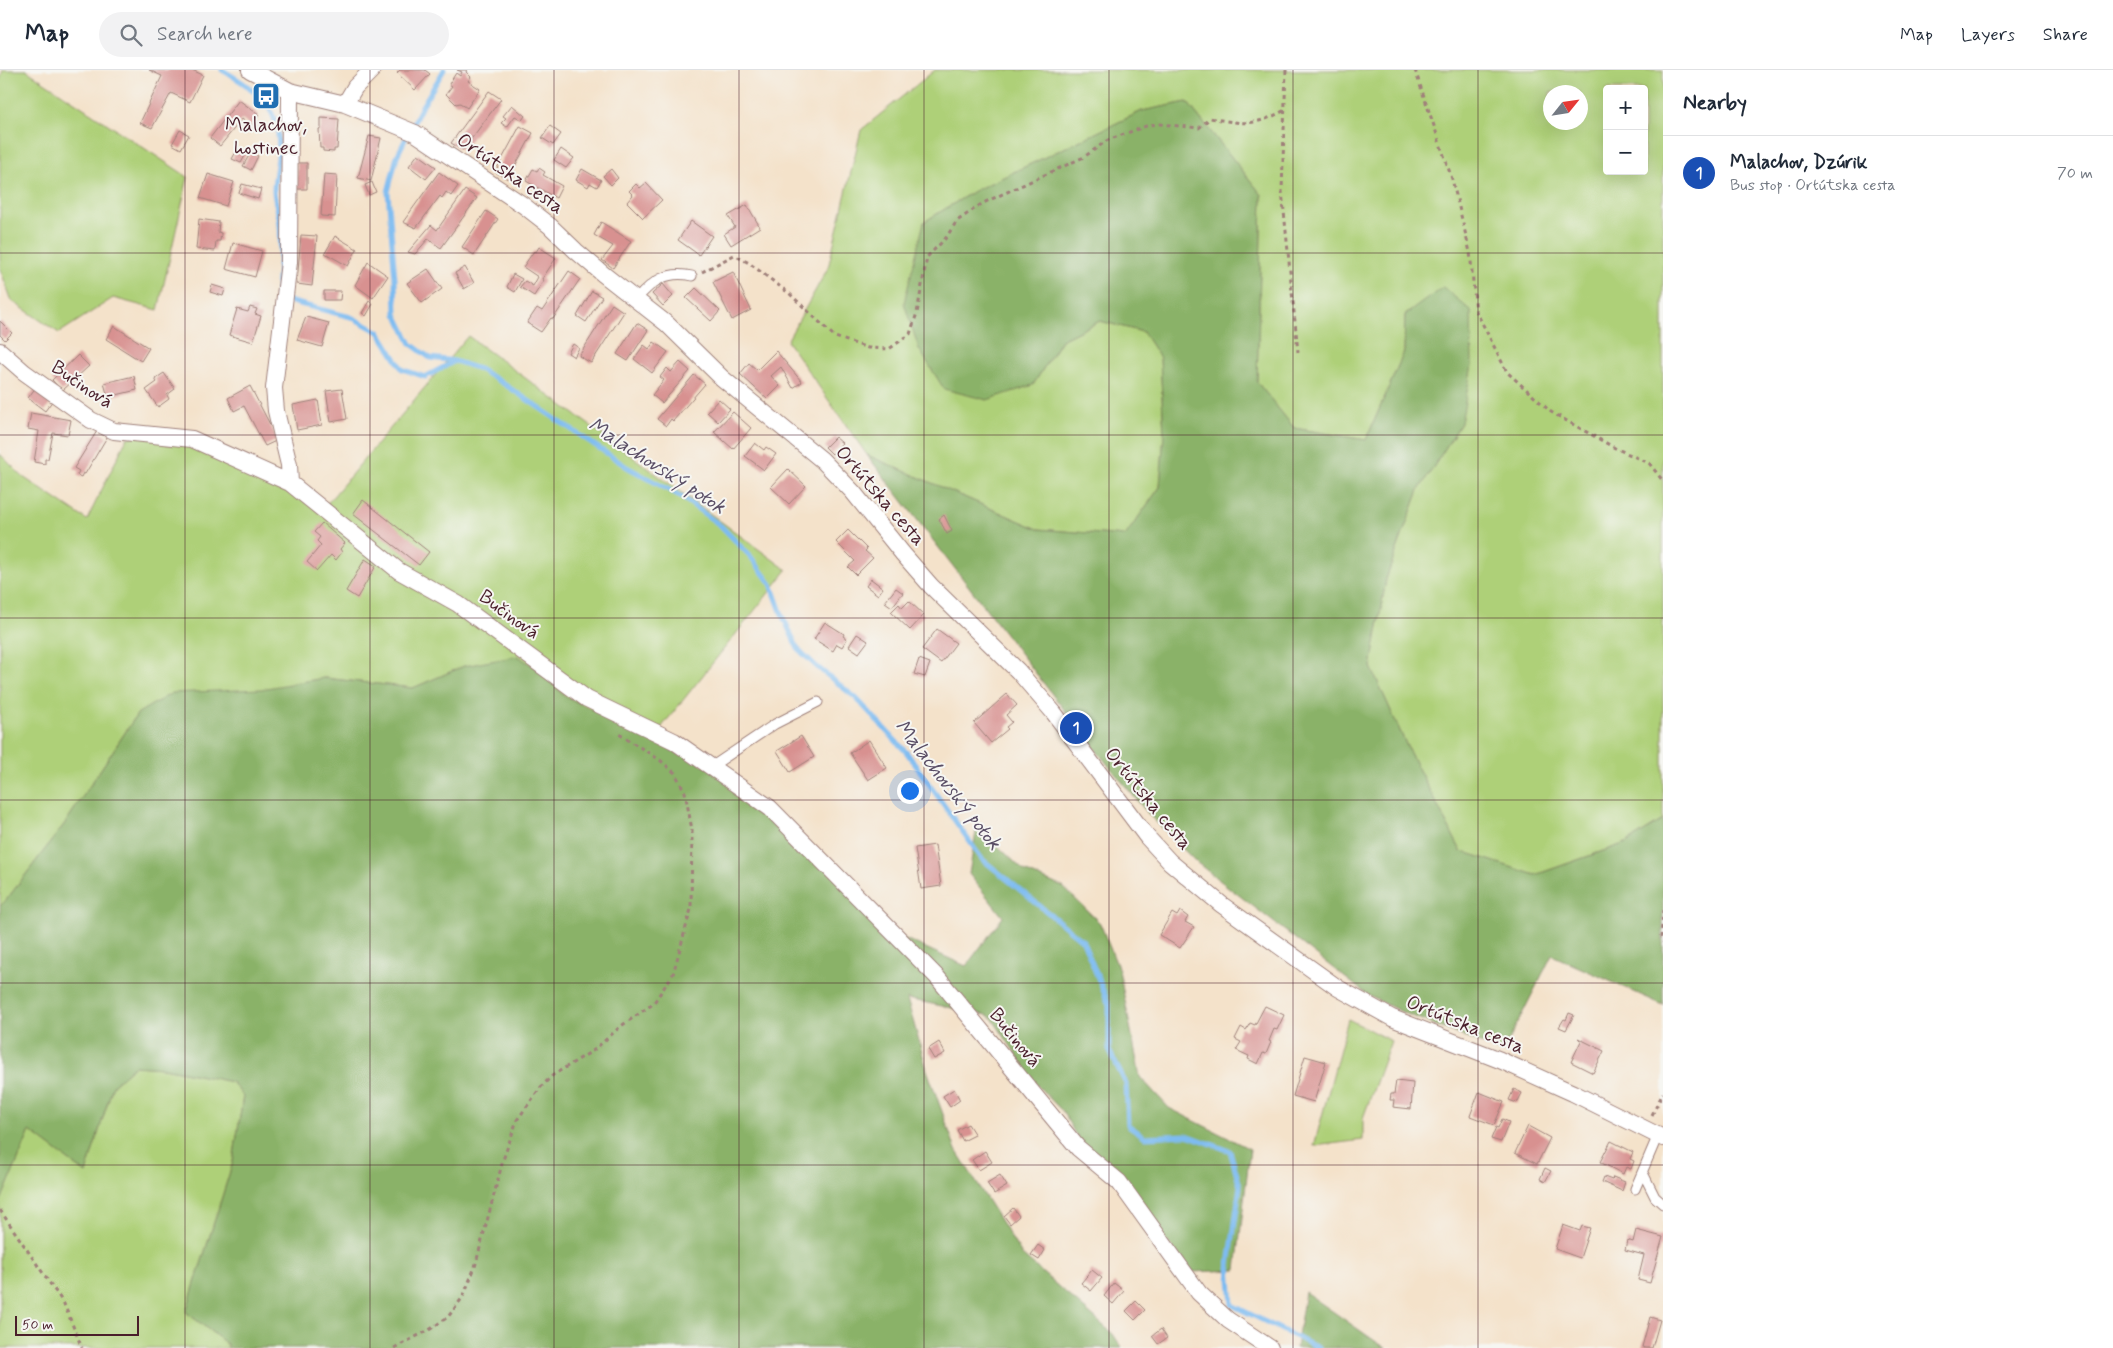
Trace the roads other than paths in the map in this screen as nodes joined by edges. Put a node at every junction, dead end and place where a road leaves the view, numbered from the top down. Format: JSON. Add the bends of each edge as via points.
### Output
{"nodes":[{"id":1,"x":250,"y":70,"type":"edge"},
{"id":2,"x":372,"y":70,"type":"edge"},
{"id":3,"x":290,"y":91,"type":"junction"},
{"id":4,"x":345,"y":104,"type":"junction"},
{"id":5,"x":692,"y":276,"type":"road end"},
{"id":6,"x":636,"y":300,"type":"junction"},
{"id":7,"x":0,"y":351,"type":"edge"},
{"id":8,"x":290,"y":483,"type":"junction"},
{"id":9,"x":818,"y":702,"type":"dead end"},
{"id":10,"x":711,"y":767,"type":"junction"},
{"id":11,"x":1656,"y":1134,"type":"edge"},
{"id":12,"x":1643,"y":1173,"type":"junction"},
{"id":13,"x":1635,"y":1189,"type":"dead end"},
{"id":14,"x":1663,"y":1204,"type":"edge"},
{"id":15,"x":1270,"y":1348,"type":"edge"}],
"edges":[{"from":1,"to":3,"type":"street","name":"Ortútska cesta"},
{"from":2,"to":4,"type":"street","via":[[355,87]]},
{"from":3,"to":4,"type":"street","name":"Ortútska cesta"},
{"from":3,"to":8,"type":"street","via":[[290,240],[274,388]]},
{"from":4,"to":6,"type":"street","name":"Ortútska cesta","via":[[409,131],[523,205]]},
{"from":5,"to":6,"type":"lane","via":[[669,274],[658,279]]},
{"from":6,"to":11,"type":"street","name":"Ortútska cesta","via":[[667,324],[744,397],[822,460],[853,492],[931,586],[1018,671],[1054,713],[1147,837],[1194,884],[1364,1003],[1392,1018],[1508,1064]]},
{"from":7,"to":8,"type":"street","name":"Bučinová","via":[[91,420],[114,431],[192,439]]},
{"from":8,"to":10,"type":"street","name":"Bučinová","via":[[399,571],[458,604],[587,698],[674,740]]},
{"from":9,"to":10,"type":"lane","via":[[775,724]]},
{"from":10,"to":15,"type":"street","name":"Bučinová","via":[[770,808],[937,977],[1078,1148],[1119,1182],[1199,1293],[1228,1320]]},
{"from":11,"to":12,"type":"lane"},
{"from":12,"to":13,"type":"lane"},
{"from":12,"to":14,"type":"lane","via":[[1655,1197]]}]}
